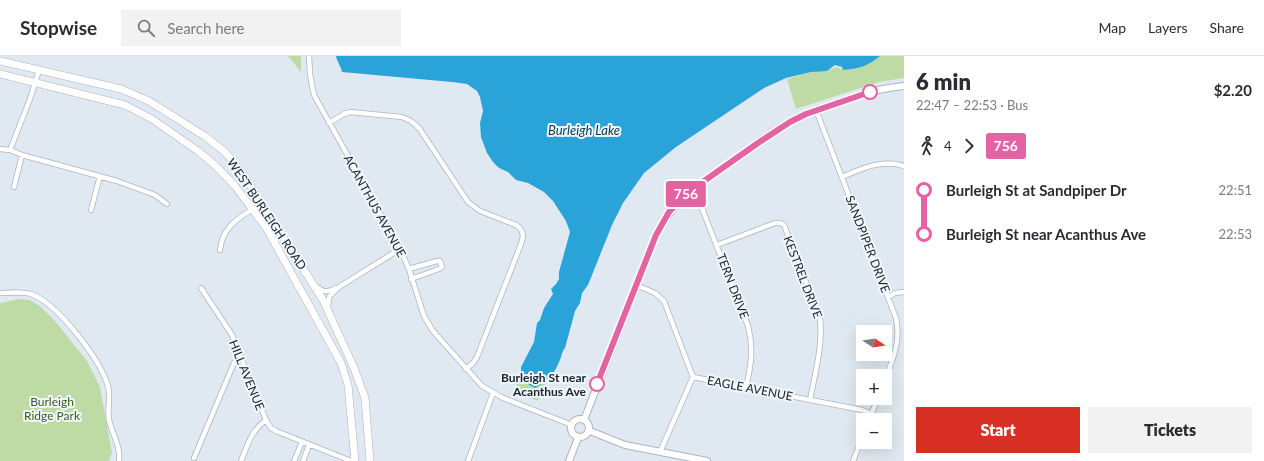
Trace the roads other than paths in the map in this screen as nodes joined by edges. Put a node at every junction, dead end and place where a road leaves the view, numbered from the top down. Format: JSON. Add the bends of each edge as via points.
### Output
{"nodes":[{"id":1,"x":309,"y":56,"type":"edge"},
{"id":2,"x":0,"y":60,"type":"edge"},
{"id":3,"x":39,"y":70,"type":"junction"},
{"id":4,"x":0,"y":74,"type":"edge"},
{"id":5,"x":35,"y":83,"type":"junction"},
{"id":6,"x":904,"y":86,"type":"edge"},
{"id":7,"x":816,"y":110,"type":"junction"},
{"id":8,"x":329,"y":123,"type":"junction"},
{"id":9,"x":0,"y":149,"type":"edge"},
{"id":10,"x":10,"y":150,"type":"junction"},
{"id":11,"x":22,"y":155,"type":"junction"},
{"id":12,"x":904,"y":166,"type":"edge"},
{"id":13,"x":100,"y":176,"type":"junction"},
{"id":14,"x":842,"y":178,"type":"junction"},
{"id":15,"x":14,"y":187,"type":"dead end"},
{"id":16,"x":694,"y":188,"type":"junction"},
{"id":17,"x":168,"y":204,"type":"dead end"},
{"id":18,"x":253,"y":209,"type":"junction"},
{"id":19,"x":91,"y":210,"type":"dead end"},
{"id":20,"x":717,"y":245,"type":"junction"},
{"id":21,"x":400,"y":249,"type":"junction"},
{"id":22,"x":220,"y":250,"type":"dead end"},
{"id":23,"x":408,"y":269,"type":"junction"},
{"id":24,"x":411,"y":279,"type":"junction"},
{"id":25,"x":314,"y":285,"type":"junction"},
{"id":26,"x":636,"y":285,"type":"junction"},
{"id":27,"x":339,"y":287,"type":"junction"},
{"id":28,"x":201,"y":288,"type":"dead end"},
{"id":29,"x":904,"y":292,"type":"edge"},
{"id":30,"x":0,"y":293,"type":"edge"},
{"id":31,"x":888,"y":297,"type":"junction"},
{"id":32,"x":328,"y":310,"type":"junction"},
{"id":33,"x":241,"y":357,"type":"junction"},
{"id":34,"x":466,"y":369,"type":"junction"},
{"id":35,"x":889,"y":369,"type":"edge"},
{"id":36,"x":693,"y":377,"type":"junction"},
{"id":37,"x":746,"y":388,"type":"junction"},
{"id":38,"x":493,"y":393,"type":"junction"},
{"id":39,"x":810,"y":400,"type":"junction"},
{"id":40,"x":870,"y":413,"type":"edge"},
{"id":41,"x":266,"y":420,"type":"junction"},
{"id":42,"x":584,"y":420,"type":"junction"},
{"id":43,"x":572,"y":425,"type":"junction"},
{"id":44,"x":590,"y":431,"type":"junction"},
{"id":45,"x":578,"y":438,"type":"junction"},
{"id":46,"x":302,"y":442,"type":"junction"},
{"id":47,"x":309,"y":445,"type":"junction"},
{"id":48,"x":858,"y":449,"type":"edge"},
{"id":49,"x":660,"y":452,"type":"junction"},
{"id":50,"x":194,"y":458,"type":"dead end"},
{"id":51,"x":119,"y":461,"type":"edge"},
{"id":52,"x":241,"y":461,"type":"edge"},
{"id":53,"x":294,"y":461,"type":"edge"},
{"id":54,"x":303,"y":461,"type":"edge"},
{"id":55,"x":351,"y":461,"type":"edge"},
{"id":56,"x":355,"y":461,"type":"edge"},
{"id":57,"x":370,"y":461,"type":"edge"},
{"id":58,"x":468,"y":461,"type":"edge"},
{"id":59,"x":569,"y":461,"type":"edge"},
{"id":60,"x":707,"y":461,"type":"edge"},
{"id":61,"x":853,"y":461,"type":"edge"}],
"edges":[{"from":1,"to":8,"type":"street","name":"ACANTHUS AVENUE","via":[[314,95]]},
{"from":2,"to":3,"type":"main road","name":"WEST BURLEIGH ROAD"},
{"from":3,"to":5,"type":"street"},
{"from":3,"to":25,"type":"main road","name":"WEST BURLEIGH ROAD","via":[[136,94],[206,137],[226,153],[243,174]]},
{"from":4,"to":5,"type":"main road","name":"WEST BURLEIGH ROAD"},
{"from":5,"to":10,"type":"street"},
{"from":5,"to":18,"type":"main road","name":"WEST BURLEIGH ROAD","via":[[125,105],[152,119],[216,166]]},
{"from":6,"to":7,"type":"street","via":[[865,93]]},
{"from":7,"to":14,"type":"street","name":"SANDPIPER DRIVE"},
{"from":7,"to":16,"type":"street","via":[[790,122]]},
{"from":8,"to":21,"type":"street","name":"ACANTHUS AVENUE"},
{"from":8,"to":34,"type":"street","via":[[350,112],[411,121],[419,128],[468,202],[521,229],[521,244],[480,350],[473,363]]},
{"from":9,"to":10,"type":"street"},
{"from":10,"to":11,"type":"street"},
{"from":11,"to":13,"type":"street"},
{"from":11,"to":15,"type":"street"},
{"from":12,"to":14,"type":"street","via":[[877,164]]},
{"from":13,"to":17,"type":"street","via":[[154,195]]},
{"from":13,"to":19,"type":"street"},
{"from":14,"to":31,"type":"street","name":"SANDPIPER DRIVE"},
{"from":16,"to":20,"type":"street","name":"TERN DRIVE"},
{"from":16,"to":26,"type":"street","via":[[675,206],[662,224]]},
{"from":18,"to":22,"type":"street","via":[[236,219],[221,242]]},
{"from":18,"to":56,"type":"main road","name":"WEST BURLEIGH ROAD","via":[[341,363],[348,385]]},
{"from":20,"to":37,"type":"street","name":"TERN DRIVE","via":[[752,340]]},
{"from":20,"to":39,"type":"street","name":"KESTREL DRIVE","via":[[775,223],[780,222],[784,226],[820,319],[821,341]]},
{"from":21,"to":23,"type":"street","name":"ACANTHUS AVENUE"},
{"from":21,"to":27,"type":"street"},
{"from":23,"to":24,"type":"street","name":"ACANTHUS AVENUE"},
{"from":23,"to":24,"type":"street","via":[[437,261],[442,267]]},
{"from":24,"to":34,"type":"street","name":"ACANTHUS AVENUE","via":[[424,316],[433,331]]},
{"from":25,"to":27,"type":"street","via":[[325,292]]},
{"from":25,"to":32,"type":"main road","name":"WEST BURLEIGH ROAD"},
{"from":26,"to":36,"type":"street","name":"EAGLE AVENUE","via":[[664,301]]},
{"from":26,"to":42,"type":"street"},
{"from":27,"to":32,"type":"street","via":[[329,297]]},
{"from":28,"to":33,"type":"street","name":"HILL AVENUE","via":[[232,335]]},
{"from":29,"to":31,"type":"street"},
{"from":30,"to":51,"type":"street","via":[[24,293],[41,299],[56,310],[82,341],[107,384],[109,418],[119,451]]},
{"from":31,"to":35,"type":"street","name":"SANDPIPER DRIVE","via":[[898,328],[895,355]]},
{"from":32,"to":57,"type":"main road","name":"WEST BURLEIGH ROAD","via":[[362,387],[366,404]]},
{"from":33,"to":41,"type":"street","name":"HILL AVENUE"},
{"from":33,"to":50,"type":"street","via":[[234,363]]},
{"from":34,"to":38,"type":"street","name":"ACANTHUS AVENUE","via":[[482,386]]},
{"from":36,"to":37,"type":"street","name":"EAGLE AVENUE"},
{"from":36,"to":49,"type":"street"},
{"from":37,"to":39,"type":"street","name":"EAGLE AVENUE"},
{"from":38,"to":43,"type":"street","name":"ACANTHUS AVENUE"},
{"from":38,"to":58,"type":"street"},
{"from":39,"to":40,"type":"street","name":"EAGLE AVENUE"},
{"from":41,"to":46,"type":"street","via":[[274,430]]},
{"from":41,"to":52,"type":"street","name":"HILL AVENUE","via":[[253,433]]},
{"from":42,"to":43,"type":"street","via":[[578,419]]},
{"from":42,"to":44,"type":"street","via":[[590,426]]},
{"from":43,"to":45,"type":"street","via":[[571,431]]},
{"from":44,"to":45,"type":"street","via":[[584,438]]},
{"from":44,"to":49,"type":"street","via":[[624,445]]},
{"from":45,"to":59,"type":"street"},
{"from":46,"to":47,"type":"street"},
{"from":46,"to":53,"type":"street"},
{"from":47,"to":54,"type":"street"},
{"from":47,"to":55,"type":"street"},
{"from":48,"to":61,"type":"street"},
{"from":49,"to":60,"type":"street"}]}
